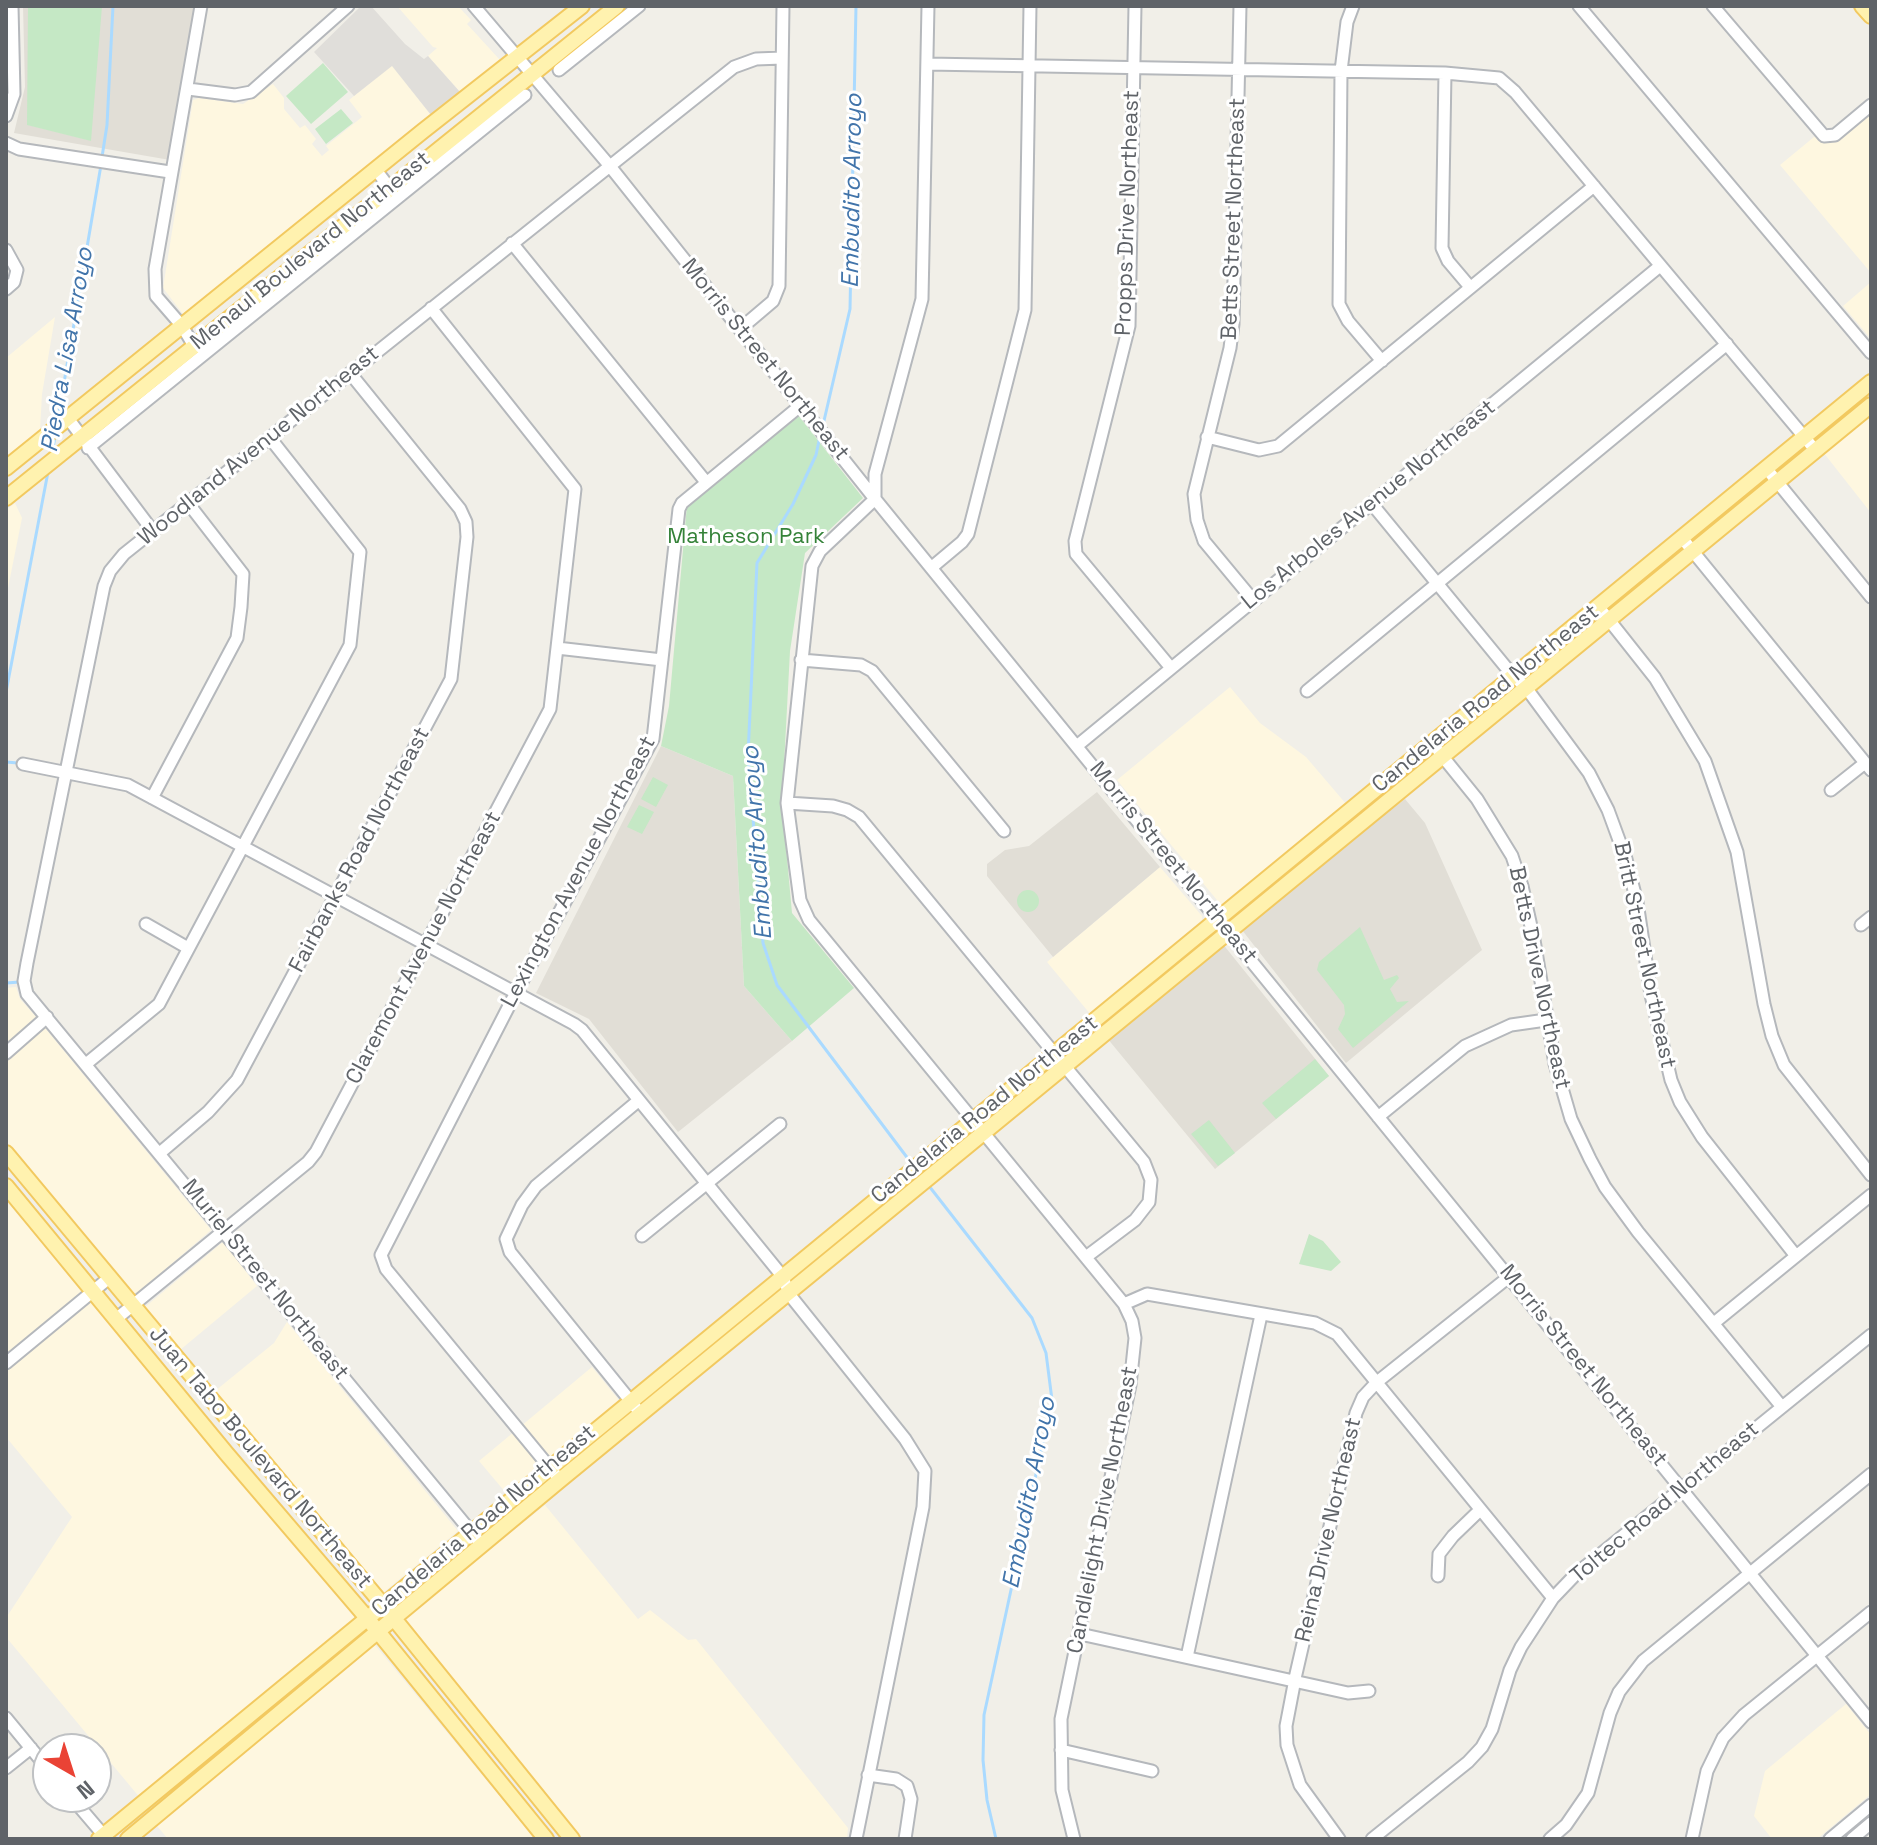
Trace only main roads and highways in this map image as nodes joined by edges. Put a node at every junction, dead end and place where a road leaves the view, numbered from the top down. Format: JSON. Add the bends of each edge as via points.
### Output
{"nodes":[{"id":1,"x":582,"y":6,"type":"edge"},
{"id":2,"x":617,"y":6,"type":"edge"},
{"id":3,"x":1862,"y":6,"type":"edge"},
{"id":4,"x":1871,"y":16,"type":"edge"},
{"id":5,"x":1871,"y":382,"type":"edge"},
{"id":6,"x":1871,"y":405,"type":"edge"},
{"id":7,"x":6,"y":468,"type":"edge"},
{"id":8,"x":6,"y":498,"type":"edge"},
{"id":9,"x":6,"y":1153,"type":"edge"},
{"id":10,"x":6,"y":1186,"type":"edge"},
{"id":11,"x":383,"y":1605,"type":"junction"},
{"id":12,"x":367,"y":1618,"type":"junction"},
{"id":13,"x":394,"y":1618,"type":"junction"},
{"id":14,"x":377,"y":1631,"type":"junction"},
{"id":15,"x":101,"y":1838,"type":"edge"},
{"id":16,"x":128,"y":1839,"type":"edge"},
{"id":17,"x":546,"y":1839,"type":"edge"},
{"id":18,"x":572,"y":1839,"type":"edge"}],
"edges":[{"from":1,"to":7,"type":"main road","name":"Menaul Boulevard Northeast"},
{"from":2,"to":8,"type":"main road","name":"Menaul Boulevard Northeast","via":[[393,192],[194,346],[84,442],[67,448]]},
{"from":3,"to":4,"type":"main road"},
{"from":5,"to":11,"type":"main road","name":"Candelaria Road Northeast"},
{"from":6,"to":13,"type":"main road","name":"Candelaria Road Northeast"},
{"from":9,"to":11,"type":"main road","name":"Juan Tabo Boulevard Northeast"},
{"from":10,"to":12,"type":"main road","name":"Juan Tabo Boulevard Northeast"},
{"from":11,"to":12,"type":"main road","name":"Candelaria Road Northeast"},
{"from":11,"to":13,"type":"main road","name":"Juan Tabo Boulevard Northeast"},
{"from":12,"to":14,"type":"main road","name":"Juan Tabo Boulevard Northeast"},
{"from":12,"to":15,"type":"main road","name":"Candelaria Road Northeast"},
{"from":13,"to":14,"type":"main road","name":"Candelaria Road Northeast"},
{"from":13,"to":18,"type":"main road","name":"Juan Tabo Boulevard Northeast"},
{"from":14,"to":16,"type":"main road","name":"Candelaria Road Northeast"},
{"from":14,"to":17,"type":"main road","name":"Juan Tabo Boulevard Northeast"}]}
